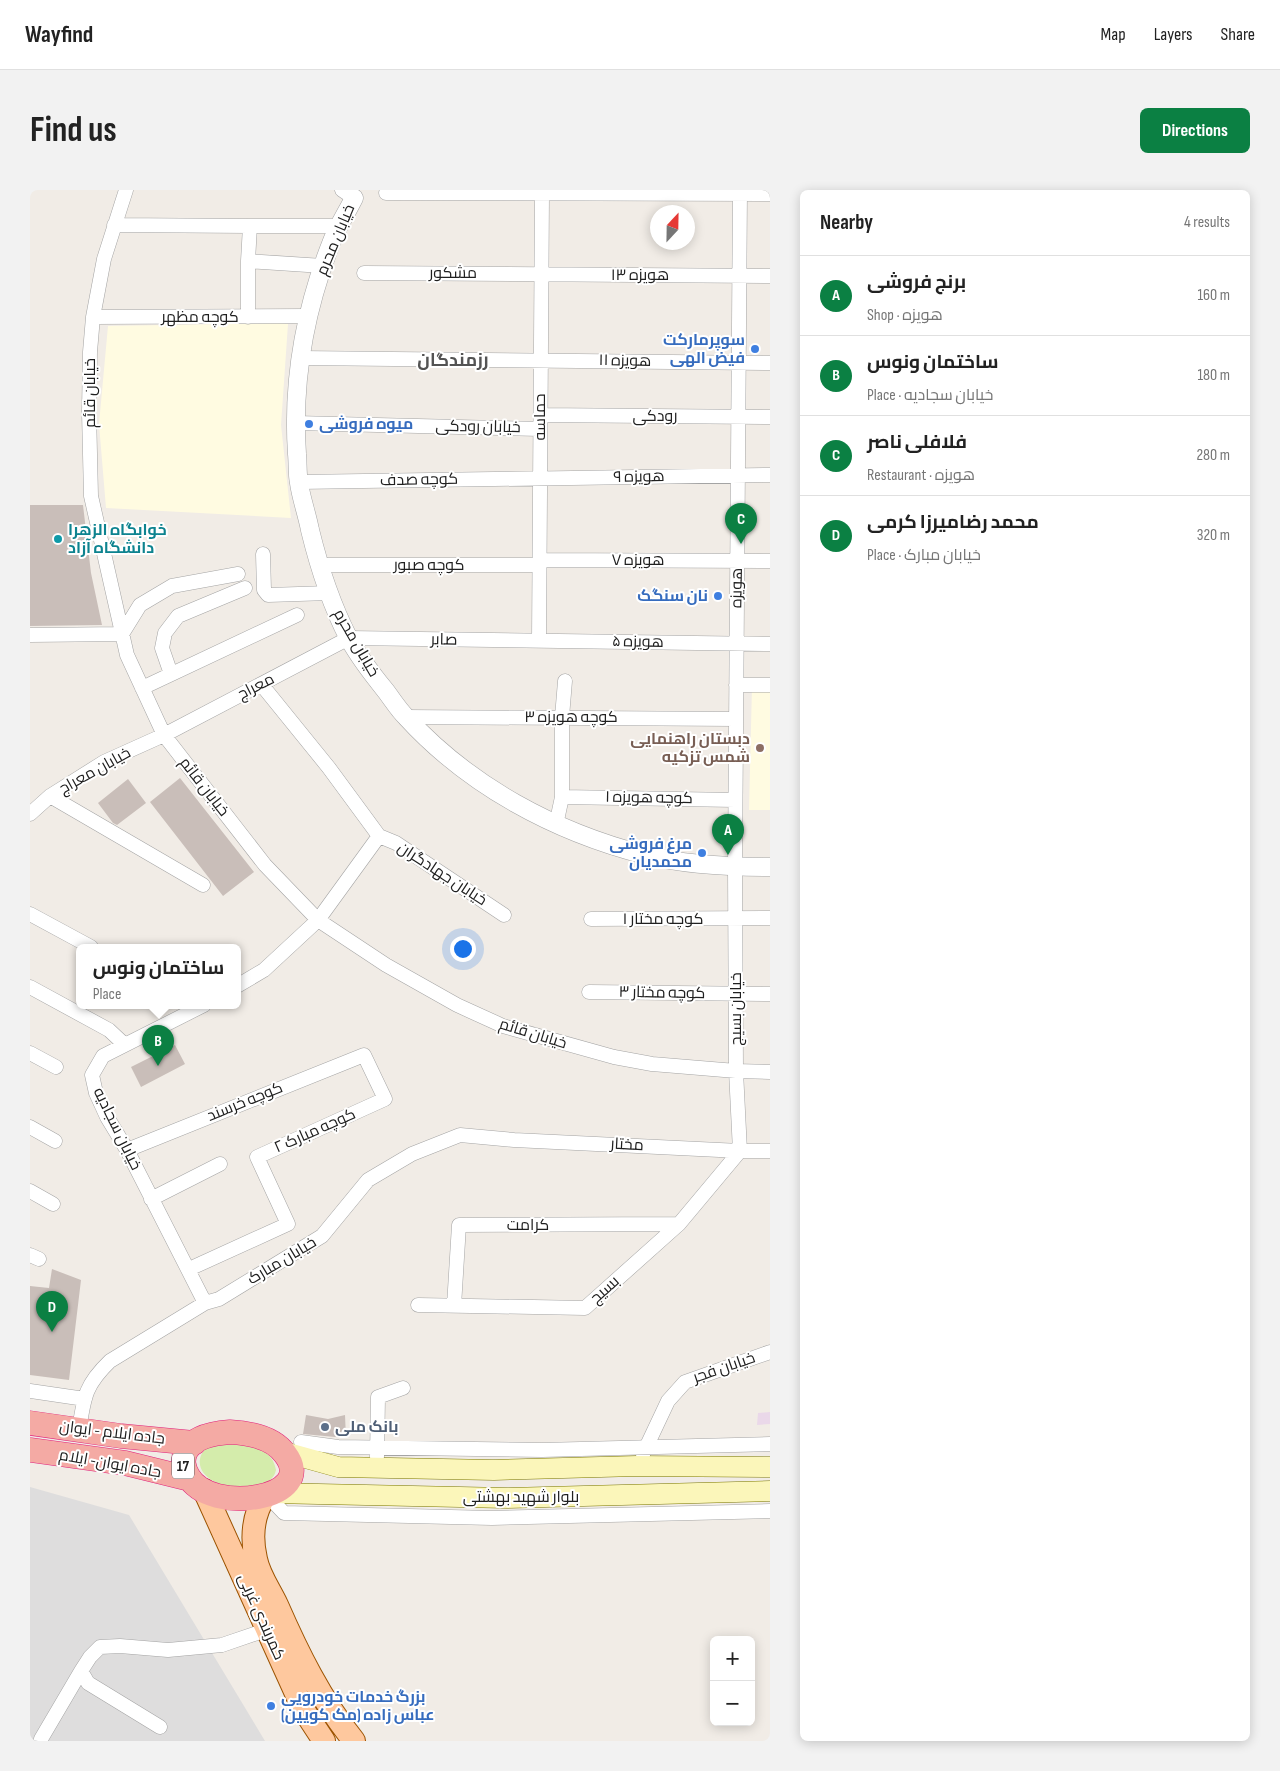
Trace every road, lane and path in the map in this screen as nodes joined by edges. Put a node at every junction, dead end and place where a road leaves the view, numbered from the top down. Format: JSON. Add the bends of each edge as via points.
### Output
{"nodes":[{"id":1,"x":126,"y":190,"type":"edge"},
{"id":2,"x":561,"y":192,"type":"edge"},
{"id":3,"x":740,"y":192,"type":"edge"},
{"id":4,"x":386,"y":193,"type":"dead end"},
{"id":5,"x":348,"y":194,"type":"edge"},
{"id":6,"x":542,"y":194,"type":"junction"},
{"id":7,"x":770,"y":194,"type":"edge"},
{"id":8,"x":114,"y":225,"type":"junction"},
{"id":9,"x":250,"y":226,"type":"junction"},
{"id":10,"x":340,"y":226,"type":"junction"},
{"id":11,"x":248,"y":261,"type":"junction"},
{"id":12,"x":323,"y":266,"type":"junction"},
{"id":13,"x":364,"y":273,"type":"dead end"},
{"id":14,"x":541,"y":274,"type":"junction"},
{"id":15,"x":739,"y":275,"type":"junction"},
{"id":16,"x":770,"y":276,"type":"edge"},
{"id":17,"x":248,"y":316,"type":"junction"},
{"id":18,"x":308,"y":316,"type":"junction"},
{"id":19,"x":93,"y":317,"type":"junction"},
{"id":20,"x":300,"y":358,"type":"junction"},
{"id":21,"x":540,"y":360,"type":"junction"},
{"id":22,"x":739,"y":362,"type":"junction"},
{"id":23,"x":770,"y":363,"type":"edge"},
{"id":24,"x":738,"y":416,"type":"junction"},
{"id":25,"x":770,"y":416,"type":"edge"},
{"id":26,"x":540,"y":422,"type":"junction"},
{"id":27,"x":295,"y":423,"type":"junction"},
{"id":28,"x":738,"y":475,"type":"junction"},
{"id":29,"x":770,"y":475,"type":"edge"},
{"id":30,"x":540,"y":478,"type":"junction"},
{"id":31,"x":299,"y":482,"type":"junction"},
{"id":32,"x":263,"y":554,"type":"dead end"},
{"id":33,"x":737,"y":560,"type":"junction"},
{"id":34,"x":770,"y":561,"type":"edge"},
{"id":35,"x":539,"y":562,"type":"junction"},
{"id":36,"x":319,"y":565,"type":"junction"},
{"id":37,"x":238,"y":574,"type":"dead end"},
{"id":38,"x":245,"y":588,"type":"dead end"},
{"id":39,"x":329,"y":593,"type":"junction"},
{"id":40,"x":297,"y":615,"type":"dead end"},
{"id":41,"x":30,"y":634,"type":"edge"},
{"id":42,"x":122,"y":634,"type":"junction"},
{"id":43,"x":349,"y":638,"type":"junction"},
{"id":44,"x":539,"y":641,"type":"junction"},
{"id":45,"x":736,"y":644,"type":"junction"},
{"id":46,"x":770,"y":644,"type":"edge"},
{"id":47,"x":171,"y":674,"type":"junction"},
{"id":48,"x":565,"y":680,"type":"dead end"},
{"id":49,"x":262,"y":684,"type":"junction"},
{"id":50,"x":736,"y":685,"type":"junction"},
{"id":51,"x":770,"y":685,"type":"edge"},
{"id":52,"x":142,"y":688,"type":"junction"},
{"id":53,"x":405,"y":717,"type":"junction"},
{"id":54,"x":562,"y":717,"type":"junction"},
{"id":55,"x":736,"y":719,"type":"junction"},
{"id":56,"x":164,"y":735,"type":"junction"},
{"id":57,"x":50,"y":796,"type":"junction"},
{"id":58,"x":562,"y":797,"type":"junction"},
{"id":59,"x":735,"y":800,"type":"junction"},
{"id":60,"x":30,"y":814,"type":"edge"},
{"id":61,"x":556,"y":825,"type":"junction"},
{"id":62,"x":378,"y":836,"type":"junction"},
{"id":63,"x":735,"y":867,"type":"junction"},
{"id":64,"x":770,"y":867,"type":"edge"},
{"id":65,"x":203,"y":885,"type":"dead end"},
{"id":66,"x":30,"y":914,"type":"edge"},
{"id":67,"x":504,"y":915,"type":"dead end"},
{"id":68,"x":770,"y":918,"type":"edge"},
{"id":69,"x":591,"y":919,"type":"dead end"},
{"id":70,"x":736,"y":919,"type":"junction"},
{"id":71,"x":318,"y":920,"type":"junction"},
{"id":72,"x":85,"y":944,"type":"edge"},
{"id":73,"x":241,"y":984,"type":"edge"},
{"id":74,"x":30,"y":987,"type":"edge"},
{"id":75,"x":589,"y":992,"type":"dead end"},
{"id":76,"x":736,"y":994,"type":"junction"},
{"id":77,"x":770,"y":994,"type":"edge"},
{"id":78,"x":196,"y":1009,"type":"edge"},
{"id":79,"x":125,"y":1045,"type":"junction"},
{"id":80,"x":30,"y":1053,"type":"edge"},
{"id":81,"x":364,"y":1055,"type":"joint"},
{"id":82,"x":56,"y":1067,"type":"dead end"},
{"id":83,"x":736,"y":1071,"type":"junction"},
{"id":84,"x":770,"y":1072,"type":"edge"},
{"id":85,"x":30,"y":1127,"type":"edge"},
{"id":86,"x":514,"y":1140,"type":"joint"},
{"id":87,"x":55,"y":1141,"type":"dead end"},
{"id":88,"x":127,"y":1150,"type":"junction"},
{"id":89,"x":740,"y":1151,"type":"junction"},
{"id":90,"x":770,"y":1151,"type":"edge"},
{"id":91,"x":220,"y":1164,"type":"dead end"},
{"id":92,"x":30,"y":1192,"type":"edge"},
{"id":93,"x":151,"y":1199,"type":"junction"},
{"id":94,"x":53,"y":1204,"type":"dead end"},
{"id":95,"x":679,"y":1224,"type":"junction"},
{"id":96,"x":189,"y":1269,"type":"junction"},
{"id":97,"x":205,"y":1303,"type":"junction"},
{"id":98,"x":418,"y":1305,"type":"dead end"},
{"id":99,"x":454,"y":1306,"type":"junction"},
{"id":100,"x":770,"y":1352,"type":"edge"},
{"id":101,"x":403,"y":1388,"type":"dead end"},
{"id":102,"x":30,"y":1391,"type":"edge"},
{"id":103,"x":85,"y":1399,"type":"junction"},
{"id":104,"x":30,"y":1423,"type":"edge"},
{"id":105,"x":79,"y":1430,"type":"junction"},
{"id":106,"x":194,"y":1442,"type":"junction"},
{"id":107,"x":770,"y":1444,"type":"edge"},
{"id":108,"x":293,"y":1447,"type":"junction"},
{"id":109,"x":646,"y":1447,"type":"junction"},
{"id":110,"x":377,"y":1448,"type":"junction"},
{"id":111,"x":30,"y":1450,"type":"edge"},
{"id":112,"x":637,"y":1466,"type":"junction"},
{"id":113,"x":770,"y":1467,"type":"edge"},
{"id":114,"x":378,"y":1468,"type":"junction"},
{"id":115,"x":197,"y":1484,"type":"junction"},
{"id":116,"x":770,"y":1491,"type":"edge"},
{"id":117,"x":268,"y":1495,"type":"junction"},
{"id":118,"x":770,"y":1511,"type":"edge"},
{"id":119,"x":266,"y":1607,"type":"junction"},
{"id":120,"x":266,"y":1630,"type":"junction"},
{"id":121,"x":80,"y":1671,"type":"junction"},
{"id":122,"x":160,"y":1727,"type":"dead end"},
{"id":123,"x":38,"y":1738,"type":"edge"},
{"id":124,"x":324,"y":1741,"type":"edge"},
{"id":125,"x":354,"y":1741,"type":"edge"}],
"edges":[{"from":1,"to":8,"type":"street","name":"خیابان قائم"},
{"from":2,"to":3,"type":"street"},
{"from":2,"to":6,"type":"street"},
{"from":3,"to":7,"type":"street"},
{"from":3,"to":15,"type":"street","name":"هویزه"},
{"from":4,"to":6,"type":"street"},
{"from":5,"to":10,"type":"street","name":"خیابان محرم"},
{"from":6,"to":14,"type":"street","name":"حماسه"},
{"from":8,"to":9,"type":"street"},
{"from":8,"to":19,"type":"street","name":"خیابان قائم"},
{"from":9,"to":10,"type":"street"},
{"from":9,"to":11,"type":"street"},
{"from":10,"to":12,"type":"street","name":"خیابان محرم"},
{"from":11,"to":12,"type":"street"},
{"from":11,"to":17,"type":"street"},
{"from":12,"to":18,"type":"street","name":"خیابان محرم"},
{"from":13,"to":14,"type":"street","name":"مشکور"},
{"from":14,"to":15,"type":"street","name":"هویزه ۱۳"},
{"from":14,"to":21,"type":"street","name":"حماسه"},
{"from":15,"to":16,"type":"street","name":"هویزه ۱۳"},
{"from":15,"to":22,"type":"street","name":"هویزه"},
{"from":17,"to":18,"type":"street","name":"کوچه مظهر"},
{"from":17,"to":19,"type":"street","name":"کوچه مظهر"},
{"from":18,"to":20,"type":"street","name":"خیابان محرم"},
{"from":19,"to":42,"type":"street","name":"خیابان قائم","via":[[89,412],[91,496]]},
{"from":20,"to":21,"type":"street","name":"هویزه ۱۱"},
{"from":20,"to":27,"type":"street","name":"خیابان محرم"},
{"from":21,"to":22,"type":"street","name":"هویزه ۱۱"},
{"from":21,"to":26,"type":"street","name":"حماسه"},
{"from":22,"to":23,"type":"street","name":"هویزه ۱۱"},
{"from":22,"to":24,"type":"street","name":"هویزه"},
{"from":24,"to":25,"type":"street","name":"رودکی"},
{"from":24,"to":26,"type":"street","name":"رودکی"},
{"from":24,"to":28,"type":"street","name":"هویزه"},
{"from":26,"to":27,"type":"street","name":"خیابان رودکی"},
{"from":26,"to":30,"type":"street","name":"حماسه"},
{"from":27,"to":31,"type":"street","name":"خیابان محرم"},
{"from":28,"to":29,"type":"street","name":"هویزه ۹"},
{"from":28,"to":30,"type":"street","name":"هویزه ۹"},
{"from":28,"to":33,"type":"street","name":"هویزه"},
{"from":30,"to":31,"type":"street","name":"کوچه صدف"},
{"from":30,"to":35,"type":"street","name":"حماسه"},
{"from":31,"to":36,"type":"street","name":"خیابان محرم"},
{"from":32,"to":39,"type":"street","via":[[264,590],[268,595]]},
{"from":33,"to":34,"type":"street","name":"هویزه ۷"},
{"from":33,"to":35,"type":"street","name":"هویزه ۷"},
{"from":33,"to":45,"type":"street","name":"هویزه"},
{"from":35,"to":36,"type":"street","name":"کوچه صبور"},
{"from":35,"to":44,"type":"street","name":"حماسه"},
{"from":36,"to":39,"type":"street","name":"خیابان محرم"},
{"from":37,"to":42,"type":"street","via":[[172,586],[140,604]]},
{"from":38,"to":47,"type":"street","via":[[178,616],[165,633],[162,648]]},
{"from":39,"to":43,"type":"street","name":"خیابان محرم"},
{"from":40,"to":47,"type":"street"},
{"from":41,"to":42,"type":"street"},
{"from":42,"to":52,"type":"street","name":"خیابان قائم","via":[[127,655]]},
{"from":43,"to":44,"type":"street","name":"صابر"},
{"from":43,"to":49,"type":"street","name":"معراج"},
{"from":43,"to":53,"type":"street","name":"خیابان محرم"},
{"from":44,"to":45,"type":"street","name":"هویزه ۵"},
{"from":45,"to":46,"type":"street","name":"هویزه ۵"},
{"from":45,"to":50,"type":"street","name":"هویزه"},
{"from":47,"to":52,"type":"street"},
{"from":48,"to":54,"type":"street"},
{"from":49,"to":56,"type":"street","name":"معراج"},
{"from":49,"to":62,"type":"street","via":[[330,768]]},
{"from":50,"to":51,"type":"street"},
{"from":50,"to":55,"type":"street","name":"هویزه"},
{"from":52,"to":56,"type":"street","name":"خیابان قائم"},
{"from":53,"to":54,"type":"street","name":"کوچه هویزه ۳"},
{"from":53,"to":61,"type":"street","name":"خیابان محرم","via":[[453,762],[480,782]]},
{"from":54,"to":55,"type":"street","name":"کوچه هویزه ۳"},
{"from":54,"to":58,"type":"street"},
{"from":55,"to":59,"type":"street","name":"هویزه"},
{"from":56,"to":57,"type":"street","name":"خیابان معراج","via":[[104,762]]},
{"from":56,"to":71,"type":"street","name":"خیابان قائم","via":[[265,865]]},
{"from":57,"to":60,"type":"street","name":"خیابان معراج"},
{"from":57,"to":65,"type":"street"},
{"from":58,"to":59,"type":"street","name":"کوچه هویزه ۱"},
{"from":58,"to":61,"type":"street"},
{"from":59,"to":63,"type":"street","name":"هویزه"},
{"from":61,"to":63,"type":"street","name":"خیابان محرم","via":[[647,856]]},
{"from":62,"to":67,"type":"street","name":"خیابان جهادگران","via":[[396,843]]},
{"from":62,"to":71,"type":"street"},
{"from":63,"to":64,"type":"street","name":"خیابان محرم"},
{"from":63,"to":70,"type":"street","name":"خیابان بسیج"},
{"from":66,"to":72,"type":"street"},
{"from":68,"to":70,"type":"street","name":"کوچه مختار ۱"},
{"from":69,"to":70,"type":"street","name":"کوچه مختار ۱"},
{"from":70,"to":76,"type":"street","name":"خیابان بسیج"},
{"from":71,"to":73,"type":"street","via":[[264,970]]},
{"from":71,"to":83,"type":"street","name":"خیابان قائم","via":[[386,965],[456,1005],[503,1026],[614,1057],[652,1064]]},
{"from":74,"to":79,"type":"street","via":[[109,1030]]},
{"from":75,"to":76,"type":"street","name":"کوچه مختار ۳"},
{"from":76,"to":77,"type":"street","name":"کوچه مختار ۳"},
{"from":76,"to":83,"type":"street","name":"خیابان بسیج"},
{"from":78,"to":79,"type":"street","name":"خیابان سجادیه"},
{"from":79,"to":88,"type":"street","name":"خیابان سجادیه","via":[[103,1056],[92,1075],[107,1118]]},
{"from":80,"to":82,"type":"street"},
{"from":81,"to":88,"type":"street","name":"کوچه خرسند"},
{"from":81,"to":96,"type":"street","name":"کوچه مبارک ۲","via":[[385,1099],[257,1157],[288,1224]]},
{"from":83,"to":84,"type":"street","name":"خیابان قائم"},
{"from":83,"to":89,"type":"street","name":"خیابان بسیج"},
{"from":85,"to":87,"type":"street"},
{"from":86,"to":89,"type":"street","name":"مختار"},
{"from":86,"to":97,"type":"street","name":"خیابان مبارک","via":[[460,1135],[412,1154],[368,1180],[322,1236],[219,1300]]},
{"from":88,"to":93,"type":"street","name":"خیابان سجادیه"},
{"from":89,"to":90,"type":"street"},
{"from":89,"to":95,"type":"street","name":"بسیج"},
{"from":91,"to":93,"type":"street"},
{"from":92,"to":94,"type":"street"},
{"from":93,"to":96,"type":"street","name":"خیابان سجادیه"},
{"from":95,"to":99,"type":"street","name":"بسیج","via":[[585,1308]]},
{"from":95,"to":99,"type":"street","name":"کرامت","via":[[459,1225]]},
{"from":96,"to":97,"type":"street","name":"خیابان سجادیه"},
{"from":97,"to":103,"type":"street","name":"خیابان مبارک","via":[[110,1361],[88,1387]]},
{"from":98,"to":99,"type":"street","name":"بسیج"},
{"from":100,"to":109,"type":"street","name":"خیابان فجر","via":[[685,1382],[668,1402]]},
{"from":101,"to":110,"type":"street","via":[[378,1397]]},
{"from":102,"to":103,"type":"street"},
{"from":103,"to":105,"type":"street","name":"خیابان مبارک"},
{"from":104,"to":105,"type":"highway","name":"جاده ایلام - ایوان","number":"17"},
{"from":105,"to":106,"type":"highway","name":"جاده ایلام - ایوان","number":"17"},
{"from":106,"to":108,"type":"highway","number":"17","via":[[220,1432],[241,1432]]},
{"from":106,"to":115,"type":"highway","number":"17","via":[[188,1447],[183,1466]]},
{"from":107,"to":109,"type":"street"},
{"from":108,"to":110,"type":"street"},
{"from":108,"to":114,"type":"main road","name":"بلوار شهید بهشتی","via":[[338,1467]]},
{"from":108,"to":117,"type":"highway","number":"17","via":[[290,1478],[280,1489]]},
{"from":109,"to":110,"type":"street","via":[[542,1450]]},
{"from":109,"to":112,"type":"street","name":"خیابان فجر"},
{"from":110,"to":114,"type":"street"},
{"from":111,"to":115,"type":"highway","name":"جاده ایوان- ایلام","number":"17","via":[[125,1463]]},
{"from":112,"to":113,"type":"main road","name":"بلوار شهید بهشتی"},
{"from":112,"to":114,"type":"main road","name":"بلوار شهید بهشتی","via":[[494,1470]]},
{"from":115,"to":117,"type":"highway","number":"17","via":[[223,1497],[245,1499]]},
{"from":115,"to":119,"type":"main road","name":"کمربندی غربی","number":"17"},
{"from":116,"to":117,"type":"main road","name":"بلوار شهید بهشتی","via":[[507,1498]]},
{"from":117,"to":118,"type":"street","via":[[284,1513],[492,1518]]},
{"from":117,"to":119,"type":"main road","name":"کمربندی غربی","number":"17","via":[[259,1505],[253,1538]]},
{"from":119,"to":120,"type":"main road","name":"کمربندی غربی","number":"17"},
{"from":119,"to":125,"type":"main road","name":"کمربندی غربی","number":"17","via":[[295,1646],[320,1692]]},
{"from":120,"to":121,"type":"street","via":[[222,1645],[168,1650],[100,1647]]},
{"from":120,"to":124,"type":"main road","name":"کمربندی غربی","number":"17","via":[[303,1710]]},
{"from":121,"to":122,"type":"street","via":[[88,1683]]},
{"from":121,"to":123,"type":"street"}]}
